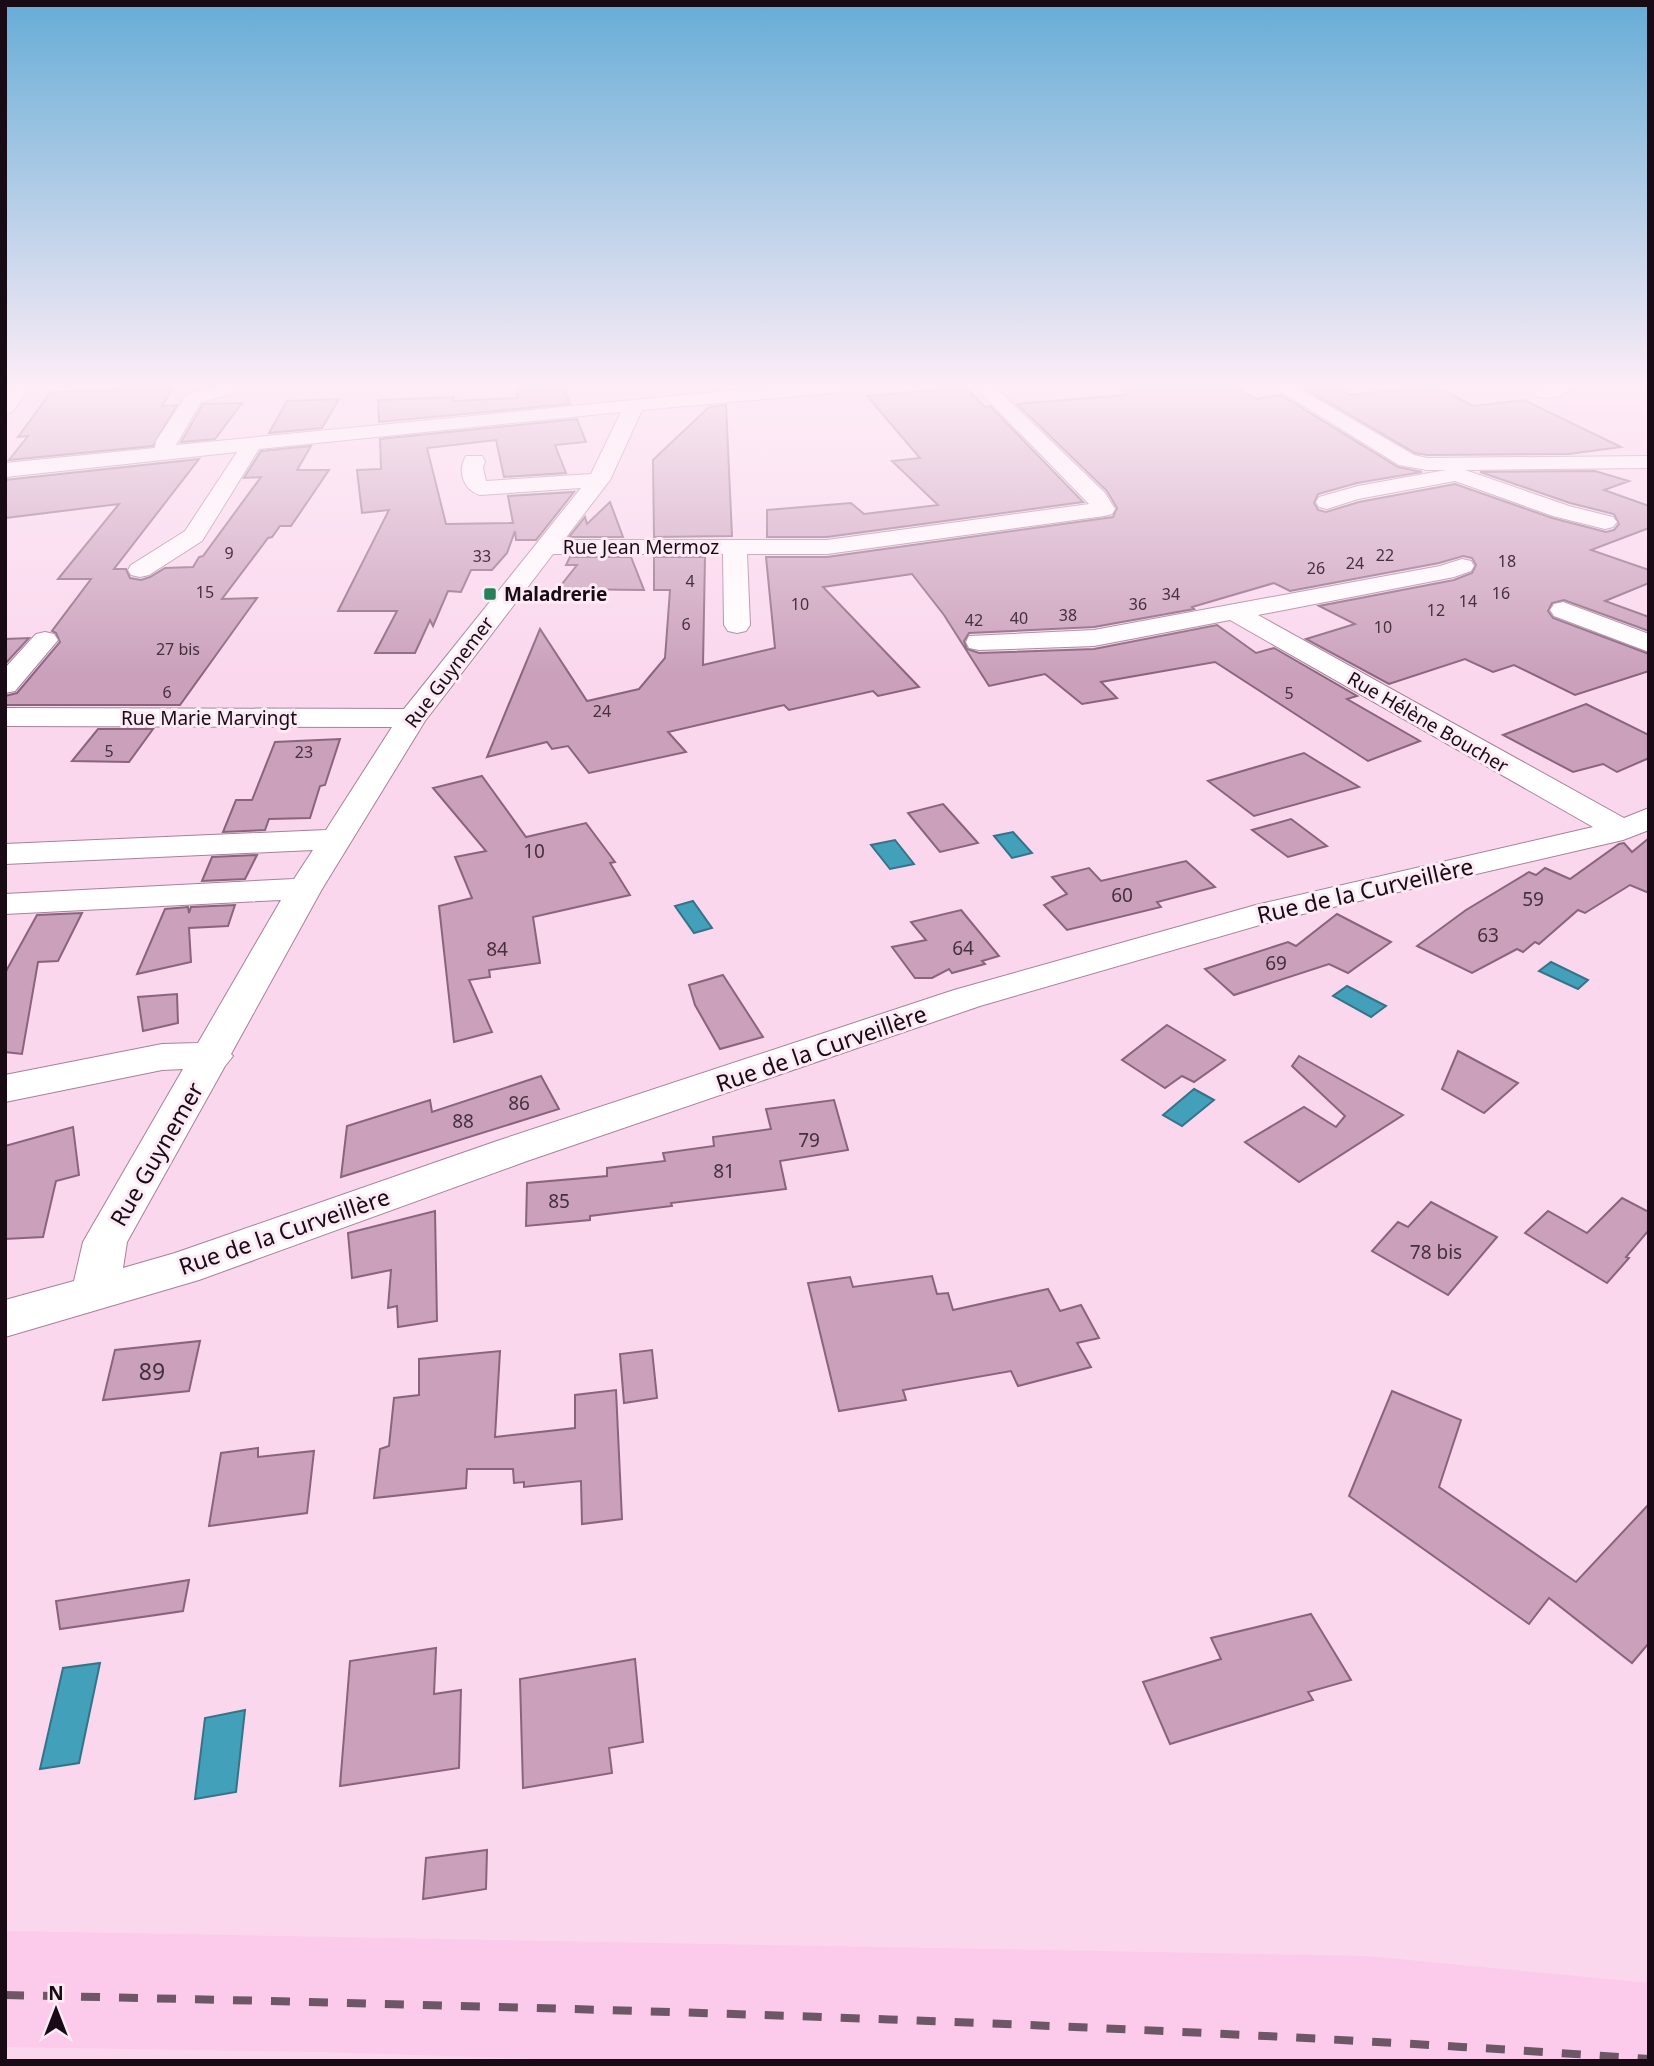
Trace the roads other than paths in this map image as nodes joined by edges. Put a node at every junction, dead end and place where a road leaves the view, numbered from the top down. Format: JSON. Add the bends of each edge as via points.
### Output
{"nodes":[{"id":1,"x":228,"y":482,"type":"edge"},
{"id":2,"x":475,"y":482,"type":"edge"},
{"id":3,"x":563,"y":482,"type":"edge"},
{"id":4,"x":597,"y":482,"type":"edge"},
{"id":5,"x":1079,"y":482,"type":"edge"},
{"id":6,"x":1427,"y":482,"type":"edge"},
{"id":7,"x":1485,"y":482,"type":"edge"},
{"id":8,"x":1327,"y":502,"type":"dead end"},
{"id":9,"x":1605,"y":522,"type":"dead end"},
{"id":10,"x":546,"y":547,"type":"junction"},
{"id":11,"x":736,"y":548,"type":"junction"},
{"id":12,"x":1462,"y":566,"type":"dead end"},
{"id":13,"x":141,"y":570,"type":"dead end"},
{"id":14,"x":1563,"y":610,"type":"dead end"},
{"id":15,"x":1234,"y":612,"type":"junction"},
{"id":16,"x":737,"y":625,"type":"dead end"},
{"id":17,"x":45,"y":640,"type":"dead end"},
{"id":18,"x":979,"y":642,"type":"dead end"},
{"id":19,"x":1649,"y":644,"type":"edge"},
{"id":20,"x":5,"y":685,"type":"edge"},
{"id":21,"x":5,"y":717,"type":"edge"},
{"id":22,"x":412,"y":718,"type":"junction"},
{"id":23,"x":1636,"y":824,"type":"edge"},
{"id":24,"x":337,"y":839,"type":"junction"},
{"id":25,"x":5,"y":853,"type":"edge"},
{"id":26,"x":305,"y":890,"type":"junction"},
{"id":27,"x":5,"y":904,"type":"edge"},
{"id":28,"x":213,"y":1056,"type":"junction"},
{"id":29,"x":5,"y":1089,"type":"edge"},
{"id":30,"x":95,"y":1292,"type":"junction"},
{"id":31,"x":5,"y":1319,"type":"edge"}],
"edges":[{"from":1,"to":13,"type":"street","via":[[194,536]]},
{"from":2,"to":3,"type":"street","via":[[480,488]]},
{"from":4,"to":10,"type":"street","name":"Rue Guynemer"},
{"from":5,"to":11,"type":"street","name":"Rue Jean Mermoz","via":[[1100,503],[866,544]]},
{"from":6,"to":8,"type":"street"},
{"from":7,"to":9,"type":"street","via":[[1561,512]]},
{"from":10,"to":11,"type":"street","name":"Rue Jean Mermoz"},
{"from":10,"to":22,"type":"street","name":"Rue Guynemer"},
{"from":11,"to":16,"type":"street","name":"Rue Jean Mermoz"},
{"from":12,"to":15,"type":"street"},
{"from":14,"to":19,"type":"street"},
{"from":15,"to":18,"type":"street","via":[[1094,638]]},
{"from":15,"to":23,"type":"street","name":"Rue Hélène Boucher","via":[[1552,793]]},
{"from":17,"to":20,"type":"street"},
{"from":21,"to":22,"type":"street","name":"Rue Marie Marvingt"},
{"from":22,"to":24,"type":"street","name":"Rue Guynemer"},
{"from":23,"to":30,"type":"street","name":"Rue de la Curveillère","via":[[1268,912],[967,999],[512,1151],[183,1268]]},
{"from":24,"to":25,"type":"street"},
{"from":24,"to":26,"type":"street","name":"Rue Guynemer"},
{"from":26,"to":27,"type":"street"},
{"from":26,"to":28,"type":"street","name":"Rue Guynemer"},
{"from":28,"to":29,"type":"street","via":[[162,1057]]},
{"from":28,"to":30,"type":"street","name":"Rue Guynemer","via":[[105,1242]]},
{"from":30,"to":31,"type":"street","name":"Rue de la Curveillère"}]}
